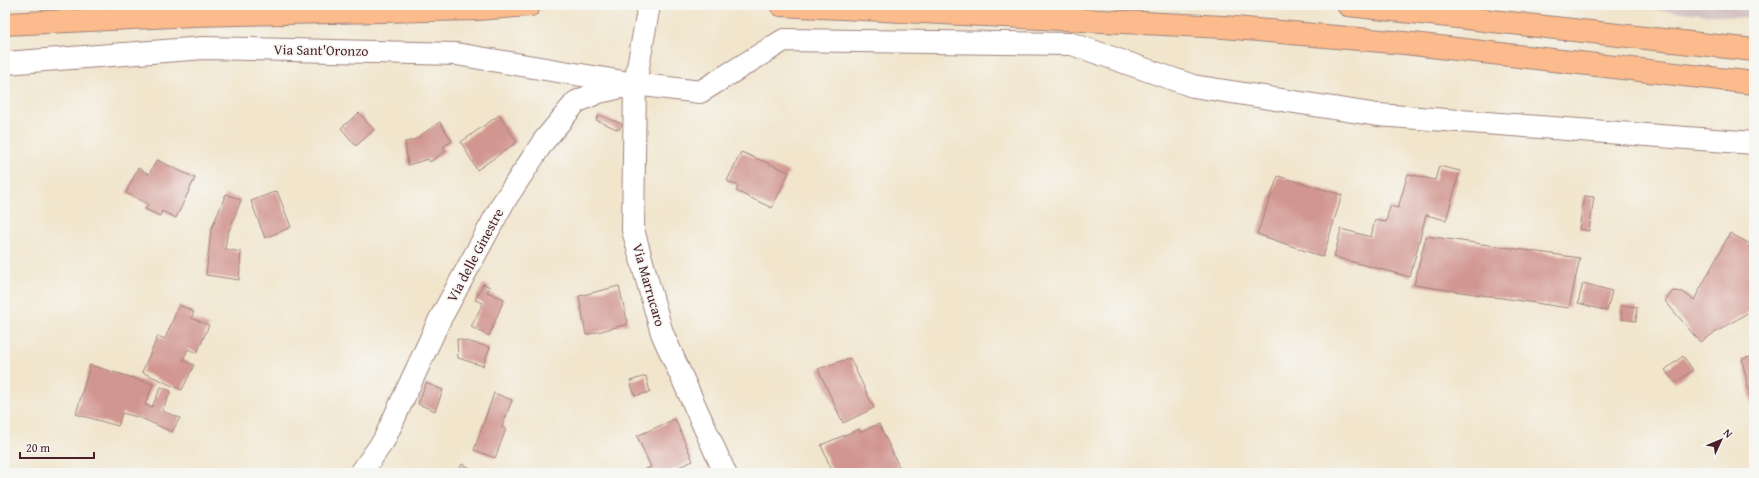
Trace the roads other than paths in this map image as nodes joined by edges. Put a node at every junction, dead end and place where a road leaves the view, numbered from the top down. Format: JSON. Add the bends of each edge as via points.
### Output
{"nodes":[{"id":1,"x":530,"y":5,"type":"edge"},
{"id":2,"x":649,"y":5,"type":"edge"},
{"id":3,"x":782,"y":5,"type":"edge"},
{"id":4,"x":1348,"y":5,"type":"edge"},
{"id":5,"x":5,"y":24,"type":"edge"},
{"id":6,"x":1754,"y":50,"type":"edge"},
{"id":7,"x":5,"y":63,"type":"edge"},
{"id":8,"x":1754,"y":83,"type":"edge"},
{"id":9,"x":635,"y":84,"type":"junction"},
{"id":10,"x":1754,"y":143,"type":"edge"},
{"id":11,"x":361,"y":473,"type":"edge"},
{"id":12,"x":726,"y":473,"type":"edge"}],
"edges":[{"from":1,"to":5,"type":"highway","via":[[477,9],[194,15]]},
{"from":2,"to":9,"type":"street","name":"Via Marrucaro"},
{"from":3,"to":8,"type":"highway","via":[[1224,27],[1404,42]]},
{"from":4,"to":6,"type":"highway"},
{"from":7,"to":9,"type":"street","name":"Via Sant'Oronzo","via":[[204,48],[432,53],[456,54]]},
{"from":9,"to":10,"type":"street","name":"Via Sant'Oronzo","via":[[700,92],[784,40],[1072,44],[1193,86],[1378,115]]},
{"from":9,"to":11,"type":"street","name":"Via delle Ginestre","via":[[599,92],[576,102],[543,142],[503,203],[439,321],[384,440]]},
{"from":9,"to":12,"type":"street","name":"Via Marrucaro","via":[[633,230],[662,333]]}]}
